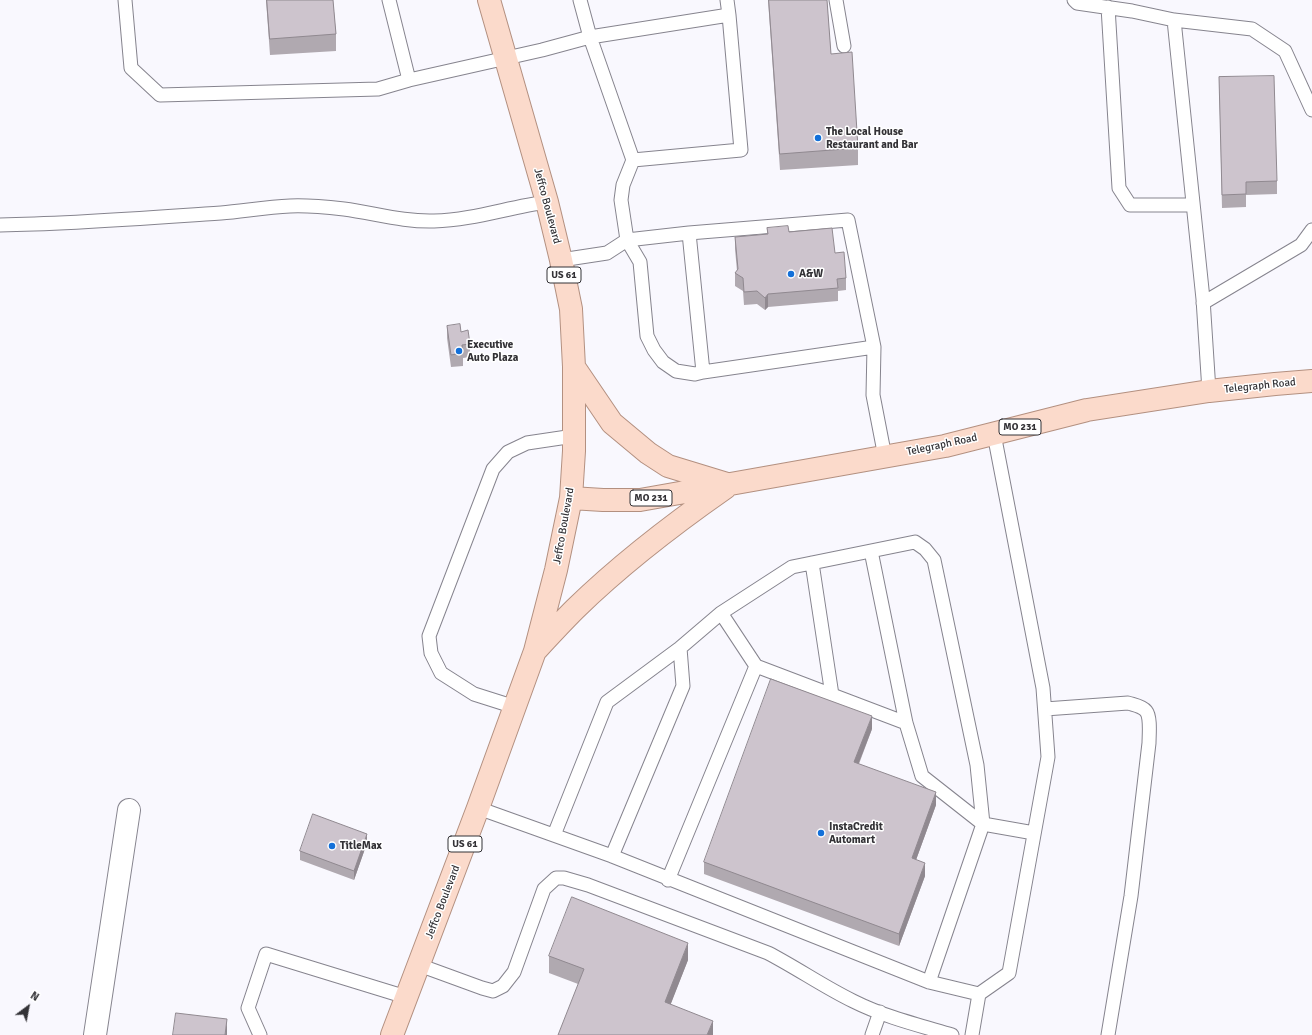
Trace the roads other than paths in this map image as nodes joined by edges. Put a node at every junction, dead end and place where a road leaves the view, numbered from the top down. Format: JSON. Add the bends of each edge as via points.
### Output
{"nodes":[{"id":1,"x":125,"y":0,"type":"edge"},
{"id":2,"x":388,"y":0,"type":"edge"},
{"id":3,"x":489,"y":0,"type":"edge"},
{"id":4,"x":580,"y":0,"type":"edge"},
{"id":5,"x":727,"y":0,"type":"edge"},
{"id":6,"x":836,"y":0,"type":"edge"},
{"id":7,"x":1074,"y":0,"type":"edge"},
{"id":8,"x":1108,"y":7,"type":"junction"},
{"id":9,"x":729,"y":15,"type":"junction"},
{"id":10,"x":1174,"y":20,"type":"junction"},
{"id":11,"x":590,"y":37,"type":"junction"},
{"id":12,"x":844,"y":46,"type":"dead end"},
{"id":13,"x":506,"y":58,"type":"junction"},
{"id":14,"x":409,"y":80,"type":"junction"},
{"id":15,"x":1312,"y":110,"type":"edge"},
{"id":16,"x":633,"y":160,"type":"junction"},
{"id":17,"x":547,"y":202,"type":"junction"},
{"id":18,"x":1193,"y":205,"type":"junction"},
{"id":19,"x":0,"y":225,"type":"edge"},
{"id":20,"x":1312,"y":230,"type":"edge"},
{"id":21,"x":689,"y":233,"type":"junction"},
{"id":22,"x":627,"y":240,"type":"junction"},
{"id":23,"x":561,"y":260,"type":"junction"},
{"id":24,"x":1203,"y":303,"type":"junction"},
{"id":25,"x":874,"y":347,"type":"junction"},
{"id":26,"x":574,"y":367,"type":"junction"},
{"id":27,"x":703,"y":372,"type":"junction"},
{"id":28,"x":1312,"y":381,"type":"edge"},
{"id":29,"x":1210,"y":391,"type":"junction"},
{"id":30,"x":994,"y":434,"type":"junction"},
{"id":31,"x":574,"y":436,"type":"junction"},
{"id":32,"x":885,"y":457,"type":"junction"},
{"id":33,"x":730,"y":485,"type":"junction"},
{"id":34,"x":572,"y":498,"type":"junction"},
{"id":35,"x":871,"y":551,"type":"junction"},
{"id":36,"x":812,"y":563,"type":"junction"},
{"id":37,"x":721,"y":613,"type":"junction"},
{"id":38,"x":680,"y":648,"type":"junction"},
{"id":39,"x":535,"y":651,"type":"junction"},
{"id":40,"x":756,"y":666,"type":"junction"},
{"id":41,"x":832,"y":695,"type":"junction"},
{"id":42,"x":515,"y":707,"type":"junction"},
{"id":43,"x":1045,"y":709,"type":"junction"},
{"id":44,"x":906,"y":723,"type":"junction"},
{"id":45,"x":478,"y":808,"type":"junction"},
{"id":46,"x":129,"y":810,"type":"dead end"},
{"id":47,"x":983,"y":824,"type":"junction"},
{"id":48,"x":1034,"y":833,"type":"junction"},
{"id":49,"x":554,"y":835,"type":"junction"},
{"id":50,"x":612,"y":856,"type":"junction"},
{"id":51,"x":668,"y":880,"type":"junction"},
{"id":52,"x":419,"y":965,"type":"junction"},
{"id":53,"x":929,"y":982,"type":"junction"},
{"id":54,"x":979,"y":994,"type":"junction"},
{"id":55,"x":406,"y":997,"type":"junction"},
{"id":56,"x":880,"y":1012,"type":"junction"},
{"id":57,"x":95,"y":1035,"type":"edge"},
{"id":58,"x":260,"y":1035,"type":"edge"},
{"id":59,"x":392,"y":1035,"type":"edge"},
{"id":60,"x":872,"y":1035,"type":"edge"},
{"id":61,"x":952,"y":1035,"type":"edge"},
{"id":62,"x":972,"y":1035,"type":"edge"},
{"id":63,"x":1108,"y":1035,"type":"edge"}],
"edges":[{"from":1,"to":14,"type":"lane","via":[[131,68],[160,95],[378,89]]},
{"from":2,"to":14,"type":"lane"},
{"from":3,"to":13,"type":"main road","name":"Jeffco Boulevard","number":"US 61"},
{"from":4,"to":11,"type":"lane"},
{"from":5,"to":9,"type":"lane"},
{"from":6,"to":12,"type":"lane"},
{"from":7,"to":8,"type":"lane","via":[[1077,3]]},
{"from":8,"to":10,"type":"lane"},
{"from":8,"to":18,"type":"lane","via":[[1120,188],[1130,205]]},
{"from":9,"to":11,"type":"lane"},
{"from":9,"to":16,"type":"lane","via":[[741,150]]},
{"from":10,"to":15,"type":"lane","via":[[1252,29],[1285,51]]},
{"from":10,"to":18,"type":"lane"},
{"from":11,"to":13,"type":"lane"},
{"from":11,"to":16,"type":"lane"},
{"from":13,"to":14,"type":"lane"},
{"from":13,"to":17,"type":"main road","name":"Jeffco Boulevard","number":"US 61"},
{"from":16,"to":22,"type":"lane","via":[[623,185],[621,200]]},
{"from":17,"to":19,"type":"lane","via":[[472,218],[433,221],[379,216],[344,209],[290,206],[203,214]]},
{"from":17,"to":23,"type":"main road","name":"Jeffco Boulevard","number":"US 61"},
{"from":18,"to":24,"type":"lane"},
{"from":20,"to":24,"type":"lane","via":[[1301,245]]},
{"from":21,"to":22,"type":"lane"},
{"from":21,"to":25,"type":"lane","via":[[848,220]]},
{"from":21,"to":27,"type":"lane"},
{"from":22,"to":23,"type":"lane","via":[[607,253]]},
{"from":22,"to":27,"type":"lane","via":[[640,262],[647,336],[654,350],[663,362],[676,371],[695,374]]},
{"from":23,"to":26,"type":"main road","name":"Jeffco Boulevard","number":"US 61","via":[[571,310]]},
{"from":24,"to":29,"type":"lane"},
{"from":25,"to":27,"type":"lane"},
{"from":25,"to":32,"type":"lane","via":[[873,395]]},
{"from":26,"to":31,"type":"main road","name":"Jeffco Boulevard","number":"US 61"},
{"from":26,"to":33,"type":"main road","via":[[612,423],[648,453],[668,466]]},
{"from":28,"to":29,"type":"main road","name":"Telegraph Road","number":"MO 231"},
{"from":29,"to":30,"type":"main road","name":"Telegraph Road","number":"MO 231","via":[[1088,410]]},
{"from":30,"to":32,"type":"main road","name":"Telegraph Road","number":"MO 231"},
{"from":30,"to":43,"type":"lane"},
{"from":31,"to":34,"type":"main road","name":"Jeffco Boulevard","number":"US 61"},
{"from":31,"to":42,"type":"lane","via":[[527,443],[508,452],[493,469],[429,636],[431,652],[441,673],[474,694]]},
{"from":32,"to":33,"type":"main road","name":"Telegraph Road","number":"MO 231"},
{"from":33,"to":34,"type":"main road","name":"Telegraph Road","number":"MO 231","via":[[640,500]]},
{"from":33,"to":39,"type":"main road","via":[[676,522],[613,573],[574,609]]},
{"from":34,"to":39,"type":"main road","name":"Jeffco Boulevard","number":"US 61"},
{"from":35,"to":36,"type":"lane"},
{"from":35,"to":44,"type":"lane"},
{"from":35,"to":47,"type":"lane","via":[[915,542],[934,560],[977,765]]},
{"from":36,"to":37,"type":"lane","via":[[792,567]]},
{"from":36,"to":41,"type":"lane"},
{"from":37,"to":38,"type":"lane"},
{"from":37,"to":40,"type":"lane"},
{"from":38,"to":49,"type":"lane","via":[[607,702]]},
{"from":38,"to":50,"type":"lane","via":[[683,686]]},
{"from":39,"to":42,"type":"main road","name":"Jeffco Boulevard","number":"US 61"},
{"from":40,"to":41,"type":"lane"},
{"from":40,"to":51,"type":"lane"},
{"from":41,"to":44,"type":"lane"},
{"from":42,"to":45,"type":"main road","name":"Jeffco Boulevard","number":"US 61"},
{"from":43,"to":48,"type":"lane","via":[[1048,757]]},
{"from":43,"to":63,"type":"lane","via":[[1128,703],[1146,711],[1149,718],[1149,743],[1131,896]]},
{"from":44,"to":47,"type":"lane","via":[[922,776]]},
{"from":45,"to":49,"type":"lane"},
{"from":45,"to":52,"type":"main road","name":"Jeffco Boulevard","number":"US 61"},
{"from":46,"to":57,"type":"street"},
{"from":47,"to":48,"type":"lane"},
{"from":47,"to":53,"type":"lane"},
{"from":48,"to":54,"type":"lane","via":[[1008,973]]},
{"from":49,"to":50,"type":"lane"},
{"from":50,"to":51,"type":"lane"},
{"from":51,"to":53,"type":"lane"},
{"from":52,"to":55,"type":"main road","name":"Jeffco Boulevard","number":"US 61"},
{"from":52,"to":56,"type":"lane","via":[[493,991],[502,986],[514,972],[544,889],[556,878],[564,878],[768,953],[853,1001]]},
{"from":53,"to":54,"type":"lane"},
{"from":54,"to":62,"type":"lane"},
{"from":55,"to":58,"type":"lane","via":[[266,954],[248,1008]]},
{"from":55,"to":59,"type":"main road","name":"Jeffco Boulevard","number":"US 61"},
{"from":56,"to":60,"type":"lane"},
{"from":56,"to":61,"type":"lane","via":[[897,1020]]}]}
